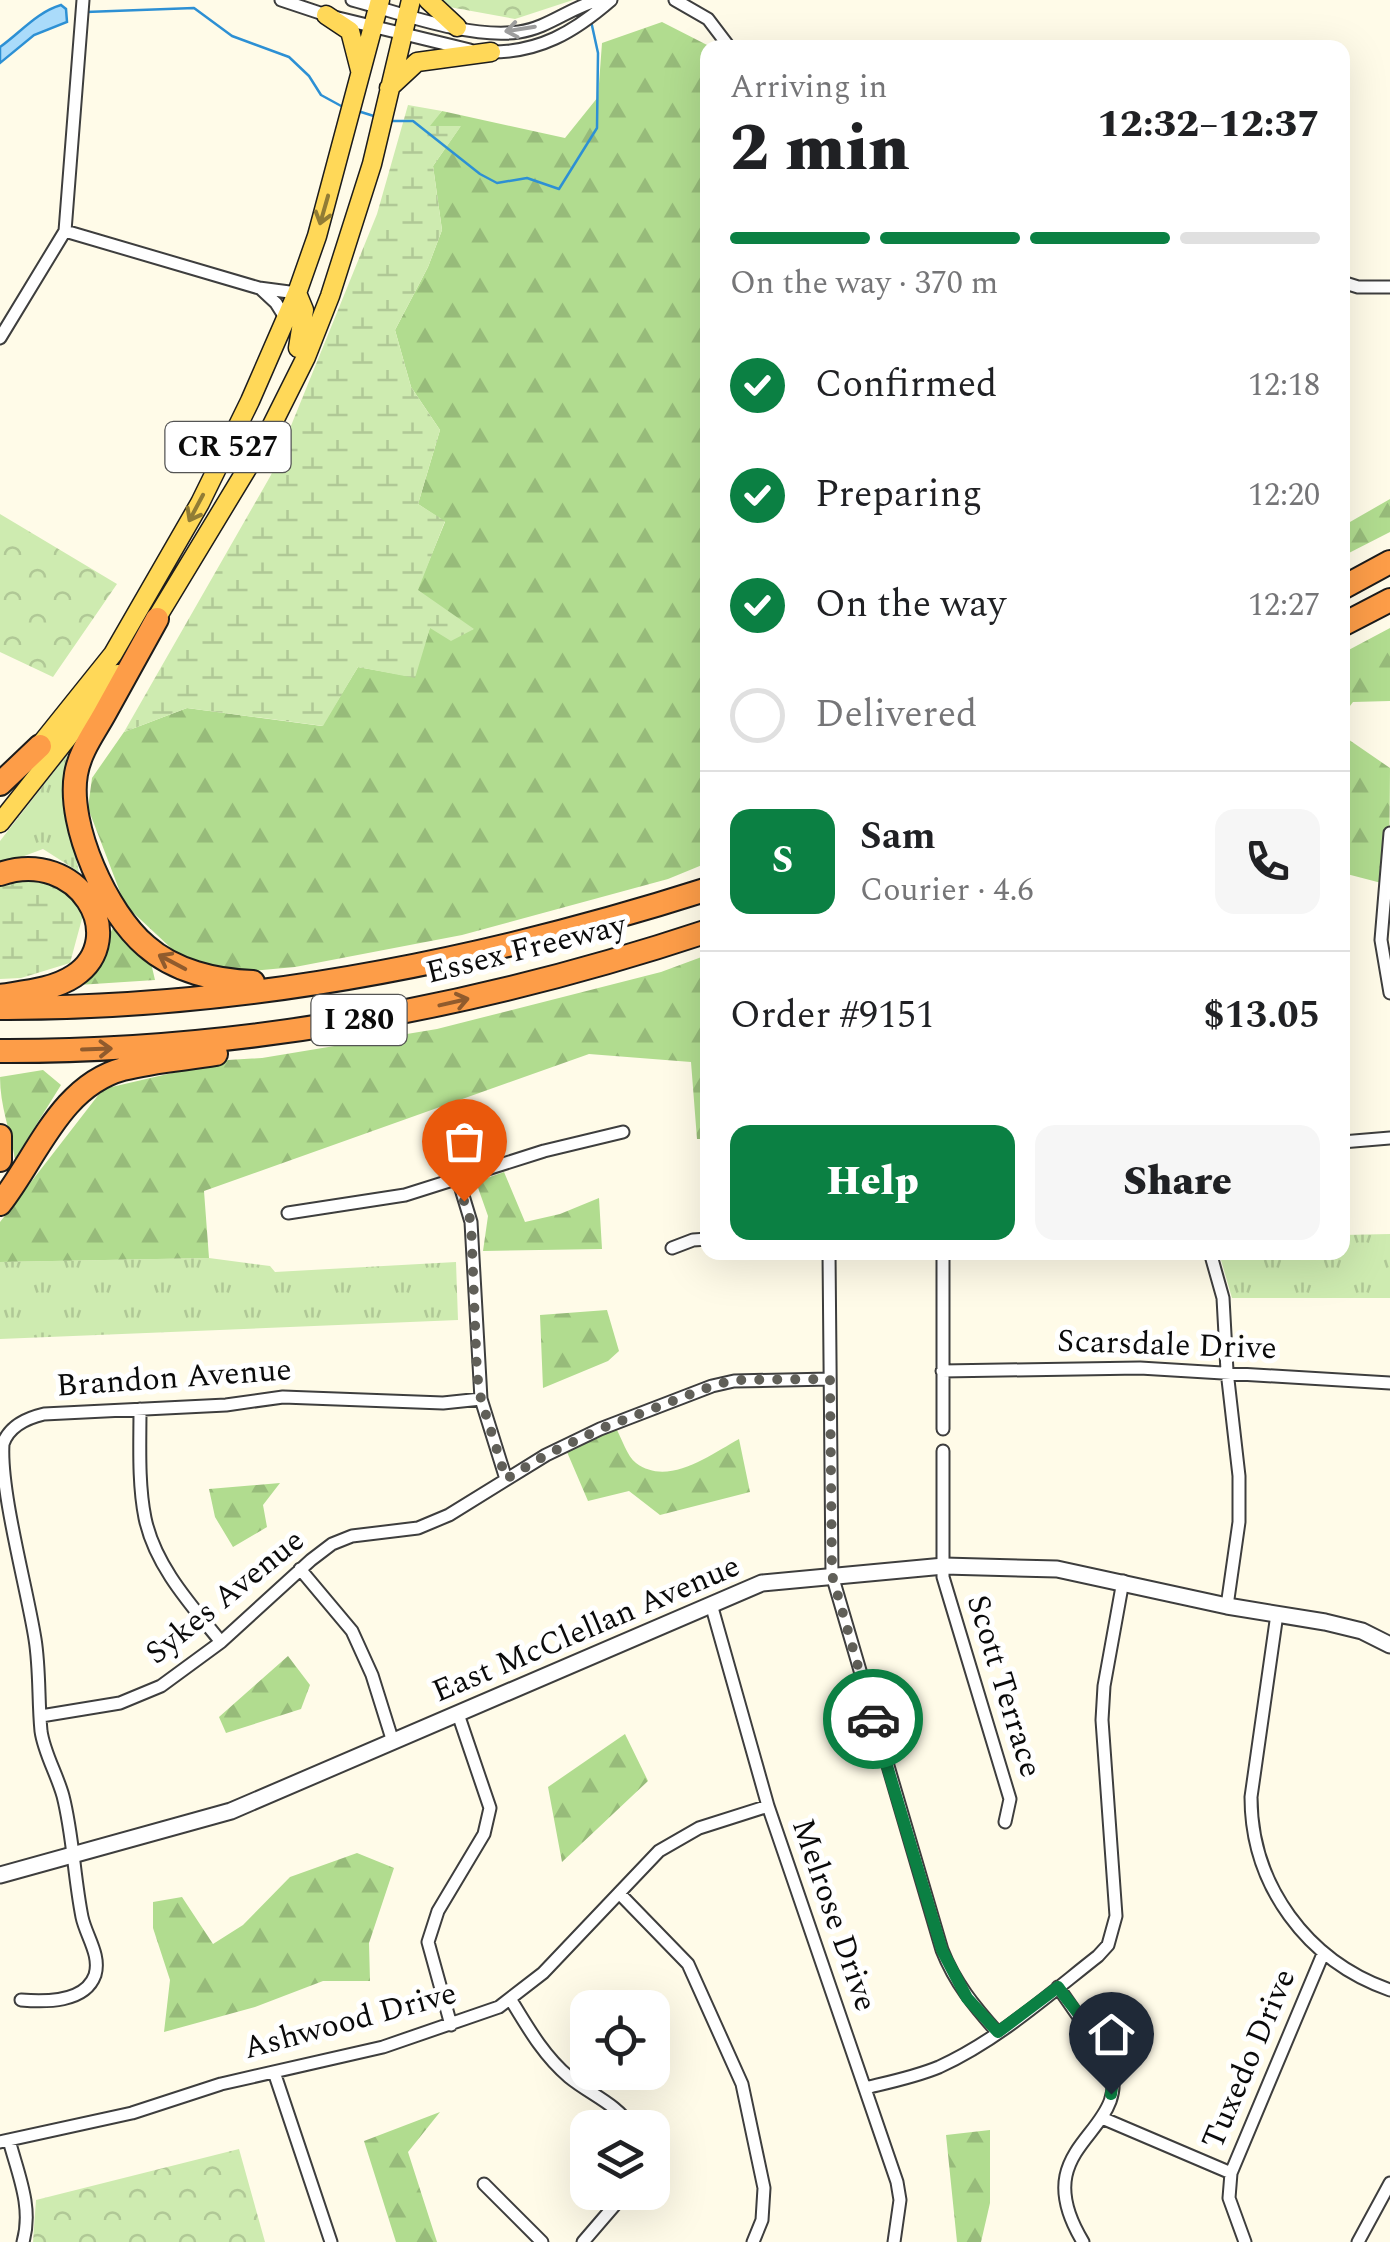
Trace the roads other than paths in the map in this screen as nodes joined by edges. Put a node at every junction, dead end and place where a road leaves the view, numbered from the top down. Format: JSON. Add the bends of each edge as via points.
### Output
{"nodes":[{"id":1,"x":281,"y":0,"type":"edge"},
{"id":2,"x":352,"y":0,"type":"edge"},
{"id":3,"x":428,"y":0,"type":"edge"},
{"id":4,"x":611,"y":0,"type":"edge"},
{"id":5,"x":676,"y":0,"type":"edge"},
{"id":6,"x":83,"y":8,"type":"edge"},
{"id":7,"x":591,"y":8,"type":"edge"},
{"id":8,"x":377,"y":11,"type":"edge"},
{"id":9,"x":326,"y":15,"type":"junction"},
{"id":10,"x":406,"y":16,"type":"edge"},
{"id":11,"x":457,"y":27,"type":"junction"},
{"id":12,"x":724,"y":40,"type":"edge"},
{"id":13,"x":491,"y":52,"type":"junction"},
{"id":14,"x":361,"y":73,"type":"junction"},
{"id":15,"x":389,"y":88,"type":"junction"},
{"id":16,"x":64,"y":231,"type":"junction"},
{"id":17,"x":1350,"y":284,"type":"edge"},
{"id":18,"x":1390,"y":287,"type":"edge"},
{"id":19,"x":259,"y":288,"type":"junction"},
{"id":20,"x":297,"y":292,"type":"junction"},
{"id":21,"x":286,"y":319,"type":"junction"},
{"id":22,"x":0,"y":338,"type":"edge"},
{"id":23,"x":237,"y":485,"type":"junction"},
{"id":24,"x":1390,"y":562,"type":"edge"},
{"id":25,"x":1350,"y":584,"type":"edge"},
{"id":26,"x":1390,"y":600,"type":"edge"},
{"id":27,"x":158,"y":619,"type":"junction"},
{"id":28,"x":1350,"y":622,"type":"edge"},
{"id":29,"x":40,"y":746,"type":"junction"},
{"id":30,"x":0,"y":784,"type":"edge"},
{"id":31,"x":0,"y":794,"type":"edge"},
{"id":32,"x":0,"y":823,"type":"edge"},
{"id":33,"x":1390,"y":833,"type":"edge"},
{"id":34,"x":0,"y":874,"type":"edge"},
{"id":35,"x":700,"y":891,"type":"edge"},
{"id":36,"x":1386,"y":897,"type":"edge"},
{"id":37,"x":700,"y":934,"type":"edge"},
{"id":38,"x":371,"y":974,"type":"junction"},
{"id":39,"x":1390,"y":993,"type":"edge"},
{"id":40,"x":0,"y":996,"type":"edge"},
{"id":41,"x":0,"y":1008,"type":"edge"},
{"id":42,"x":414,"y":1011,"type":"junction"},
{"id":43,"x":0,"y":1051,"type":"edge"},
{"id":44,"x":623,"y":1132,"type":"dead end"},
{"id":45,"x":0,"y":1136,"type":"edge"},
{"id":46,"x":1390,"y":1138,"type":"edge"},
{"id":47,"x":1350,"y":1141,"type":"edge"},
{"id":48,"x":0,"y":1160,"type":"edge"},
{"id":49,"x":458,"y":1179,"type":"junction"},
{"id":50,"x":0,"y":1204,"type":"edge"},
{"id":51,"x":288,"y":1213,"type":"dead end"},
{"id":52,"x":700,"y":1240,"type":"edge"},
{"id":53,"x":672,"y":1248,"type":"dead end"},
{"id":54,"x":829,"y":1260,"type":"edge"},
{"id":55,"x":943,"y":1260,"type":"edge"},
{"id":56,"x":1212,"y":1260,"type":"edge"},
{"id":57,"x":942,"y":1371,"type":"junction"},
{"id":58,"x":1227,"y":1372,"type":"junction"},
{"id":59,"x":830,"y":1379,"type":"junction"},
{"id":60,"x":1390,"y":1383,"type":"edge"},
{"id":61,"x":481,"y":1399,"type":"junction"},
{"id":62,"x":140,"y":1409,"type":"junction"},
{"id":63,"x":942,"y":1429,"type":"dead end"},
{"id":64,"x":943,"y":1451,"type":"dead end"},
{"id":65,"x":506,"y":1479,"type":"junction"},
{"id":66,"x":944,"y":1566,"type":"junction"},
{"id":67,"x":300,"y":1569,"type":"junction"},
{"id":68,"x":832,"y":1575,"type":"junction"},
{"id":69,"x":1123,"y":1582,"type":"junction"},
{"id":70,"x":711,"y":1604,"type":"junction"},
{"id":71,"x":1227,"y":1606,"type":"junction"},
{"id":72,"x":1277,"y":1614,"type":"junction"},
{"id":73,"x":221,"y":1642,"type":"junction"},
{"id":74,"x":1390,"y":1645,"type":"edge"},
{"id":75,"x":458,"y":1714,"type":"junction"},
{"id":76,"x":41,"y":1716,"type":"junction"},
{"id":77,"x":393,"y":1742,"type":"junction"},
{"id":78,"x":768,"y":1806,"type":"junction"},
{"id":79,"x":1004,"y":1822,"type":"dead end"},
{"id":80,"x":72,"y":1855,"type":"junction"},
{"id":81,"x":0,"y":1874,"type":"edge"},
{"id":82,"x":619,"y":1893,"type":"junction"},
{"id":83,"x":1323,"y":1954,"type":"junction"},
{"id":84,"x":1058,"y":1987,"type":"junction"},
{"id":85,"x":1390,"y":1990,"type":"edge"},
{"id":86,"x":21,"y":2000,"type":"dead end"},
{"id":87,"x":511,"y":2000,"type":"junction"},
{"id":88,"x":451,"y":2024,"type":"junction"},
{"id":89,"x":998,"y":2032,"type":"junction"},
{"id":90,"x":274,"y":2072,"type":"junction"},
{"id":91,"x":864,"y":2088,"type":"junction"},
{"id":92,"x":615,"y":2110,"type":"edge"},
{"id":93,"x":1102,"y":2118,"type":"junction"},
{"id":94,"x":4,"y":2141,"type":"edge"},
{"id":95,"x":1231,"y":2173,"type":"junction"},
{"id":96,"x":1390,"y":2183,"type":"edge"},
{"id":97,"x":484,"y":2184,"type":"dead end"},
{"id":98,"x":611,"y":2210,"type":"edge"},
{"id":99,"x":24,"y":2242,"type":"edge"},
{"id":100,"x":331,"y":2242,"type":"edge"},
{"id":101,"x":542,"y":2242,"type":"edge"},
{"id":102,"x":584,"y":2242,"type":"edge"},
{"id":103,"x":753,"y":2242,"type":"edge"},
{"id":104,"x":894,"y":2242,"type":"edge"},
{"id":105,"x":1083,"y":2242,"type":"edge"},
{"id":106,"x":1246,"y":2242,"type":"edge"},
{"id":107,"x":1358,"y":2242,"type":"edge"}],
"edges":[{"from":1,"to":9,"type":"street"},
{"from":2,"to":8,"type":"street"},
{"from":3,"to":11,"type":"main road"},
{"from":4,"to":7,"type":"street"},
{"from":5,"to":12,"type":"street","via":[[708,19]]},
{"from":6,"to":16,"type":"street"},
{"from":7,"to":11,"type":"street","one_way":true,"via":[[520,32]]},
{"from":7,"to":13,"type":"street","via":[[543,46]]},
{"from":8,"to":9,"type":"street"},
{"from":8,"to":10,"type":"street"},
{"from":8,"to":10,"type":"street"},
{"from":8,"to":14,"type":"main road","number":"CR 527"},
{"from":9,"to":14,"type":"main road","via":[[352,34]]},
{"from":10,"to":11,"type":"street"},
{"from":10,"to":13,"type":"street","via":[[461,49]]},
{"from":10,"to":15,"type":"main road","number":"CR 527"},
{"from":13,"to":15,"type":"main road","via":[[417,62]]},
{"from":14,"to":20,"type":"main road","number":"CR 527","one_way":true},
{"from":15,"to":23,"type":"main road","number":"CR 527","via":[[351,233],[306,357]]},
{"from":16,"to":19,"type":"street"},
{"from":16,"to":22,"type":"street"},
{"from":17,"to":18,"type":"street"},
{"from":19,"to":20,"type":"street"},
{"from":19,"to":21,"type":"street"},
{"from":20,"to":21,"type":"main road","number":"CR 527"},
{"from":20,"to":23,"type":"main road","via":[[304,310],[298,347]]},
{"from":21,"to":29,"type":"main road","number":"CR 527","one_way":true,"via":[[151,591]]},
{"from":23,"to":27,"type":"main road","number":"CR 527"},
{"from":24,"to":25,"type":"highway"},
{"from":26,"to":28,"type":"highway"},
{"from":27,"to":32,"type":"main road","number":"CR 527"},
{"from":38,"to":27,"type":"highway","one_way":true,"via":[[275,984],[215,979],[147,947],[118,912],[86,847],[76,777],[82,753]]},
{"from":29,"to":30,"type":"highway"},
{"from":29,"to":31,"type":"main road","number":"CR 527"},
{"from":33,"to":36,"type":"street"},
{"from":34,"to":40,"type":"highway","via":[[56,872],[90,903],[96,928],[91,954],[72,978]]},
{"from":35,"to":38,"type":"highway","name":"Essex Freeway","number":"I 280","via":[[507,948]]},
{"from":36,"to":39,"type":"street","via":[[1382,961]]},
{"from":42,"to":37,"type":"highway","name":"Essex Freeway","number":"I 280","one_way":true},
{"from":38,"to":41,"type":"highway","name":"Essex Freeway","number":"I 280","via":[[208,998]]},
{"from":43,"to":42,"type":"highway","name":"Essex Freeway","number":"I 280","one_way":true,"via":[[197,1042]]},
{"from":42,"to":50,"type":"highway","via":[[104,1076],[69,1102]]},
{"from":44,"to":49,"type":"street"},
{"from":45,"to":48,"type":"highway"},
{"from":46,"to":47,"type":"street"},
{"from":49,"to":51,"type":"street","via":[[404,1195]]},
{"from":49,"to":61,"type":"street","via":[[471,1222]]},
{"from":52,"to":53,"type":"street"},
{"from":54,"to":59,"type":"street"},
{"from":55,"to":57,"type":"street"},
{"from":56,"to":58,"type":"street","via":[[1223,1298]]},
{"from":57,"to":58,"type":"street","name":"Scarsdale Drive"},
{"from":57,"to":63,"type":"street"},
{"from":58,"to":60,"type":"street","name":"Scarsdale Drive"},
{"from":58,"to":71,"type":"street","via":[[1239,1476]]},
{"from":59,"to":65,"type":"street","name":"Sykes Avenue","via":[[712,1386],[600,1429]]},
{"from":59,"to":68,"type":"street"},
{"from":61,"to":62,"type":"street","name":"Brandon Avenue","via":[[283,1397]]},
{"from":61,"to":65,"type":"street"},
{"from":62,"to":73,"type":"street","via":[[150,1536],[178,1587]]},
{"from":62,"to":76,"type":"street","name":"Brandon Avenue","via":[[33,1416],[3,1446],[5,1506],[34,1636]]},
{"from":64,"to":66,"type":"street","name":"Scott Terrace"},
{"from":65,"to":67,"type":"street","name":"Sykes Avenue","via":[[449,1515],[418,1528],[352,1536]]},
{"from":66,"to":68,"type":"street","name":"East McClellan Avenue"},
{"from":66,"to":69,"type":"street","name":"East McClellan Avenue","via":[[1057,1569]]},
{"from":66,"to":79,"type":"street","name":"Scott Terrace","via":[[1010,1799]]},
{"from":67,"to":73,"type":"street","name":"Sykes Avenue"},
{"from":67,"to":77,"type":"street","via":[[352,1631]]},
{"from":68,"to":70,"type":"street","name":"East McClellan Avenue","via":[[762,1584]]},
{"from":68,"to":89,"type":"street","via":[[942,1950],[967,1998]]},
{"from":69,"to":71,"type":"street","name":"East McClellan Avenue"},
{"from":69,"to":84,"type":"street","via":[[1102,1720],[1116,1916],[1108,1945]]},
{"from":70,"to":75,"type":"street","name":"East McClellan Avenue"},
{"from":70,"to":78,"type":"street","name":"Melrose Drive"},
{"from":71,"to":72,"type":"street","name":"East McClellan Avenue"},
{"from":72,"to":74,"type":"street","name":"East McClellan Avenue","via":[[1362,1631]]},
{"from":72,"to":83,"type":"street","via":[[1251,1822],[1268,1880]]},
{"from":73,"to":76,"type":"street","name":"Sykes Avenue","via":[[142,1695]]},
{"from":75,"to":77,"type":"street","name":"East McClellan Avenue"},
{"from":75,"to":88,"type":"street","via":[[490,1808],[484,1834],[430,1930],[430,1954]]},
{"from":76,"to":80,"type":"street","name":"Brandon Avenue"},
{"from":77,"to":80,"type":"street","name":"East McClellan Avenue","via":[[231,1811]]},
{"from":78,"to":82,"type":"street","name":"Ashwood Drive","via":[[675,1840]]},
{"from":78,"to":91,"type":"street","name":"Melrose Drive"},
{"from":80,"to":81,"type":"street","name":"East McClellan Avenue"},
{"from":80,"to":86,"type":"street","name":"Brandon Avenue","via":[[95,1974],[78,1994]]},
{"from":82,"to":87,"type":"street","name":"Ashwood Drive"},
{"from":82,"to":103,"type":"street","via":[[688,1964],[742,2084],[764,2188]]},
{"from":83,"to":85,"type":"street"},
{"from":83,"to":95,"type":"street","name":"Tuxedo Drive"},
{"from":84,"to":89,"type":"street"},
{"from":84,"to":93,"type":"street","via":[[1113,2071]]},
{"from":87,"to":88,"type":"street","name":"Ashwood Drive"},
{"from":87,"to":92,"type":"street","via":[[562,2070]]},
{"from":88,"to":90,"type":"street","name":"Ashwood Drive"},
{"from":89,"to":91,"type":"street","via":[[935,2068]]},
{"from":90,"to":94,"type":"street","name":"Ashwood Drive"},
{"from":90,"to":100,"type":"street"},
{"from":91,"to":104,"type":"street","name":"Melrose Drive","via":[[900,2200]]},
{"from":93,"to":95,"type":"street"},
{"from":93,"to":105,"type":"street","via":[[1065,2172],[1063,2200]]},
{"from":94,"to":99,"type":"street","via":[[26,2202]]},
{"from":95,"to":106,"type":"street","name":"Tuxedo Drive","via":[[1229,2198]]},
{"from":96,"to":107,"type":"street"},
{"from":97,"to":101,"type":"street"},
{"from":98,"to":102,"type":"street"}]}
